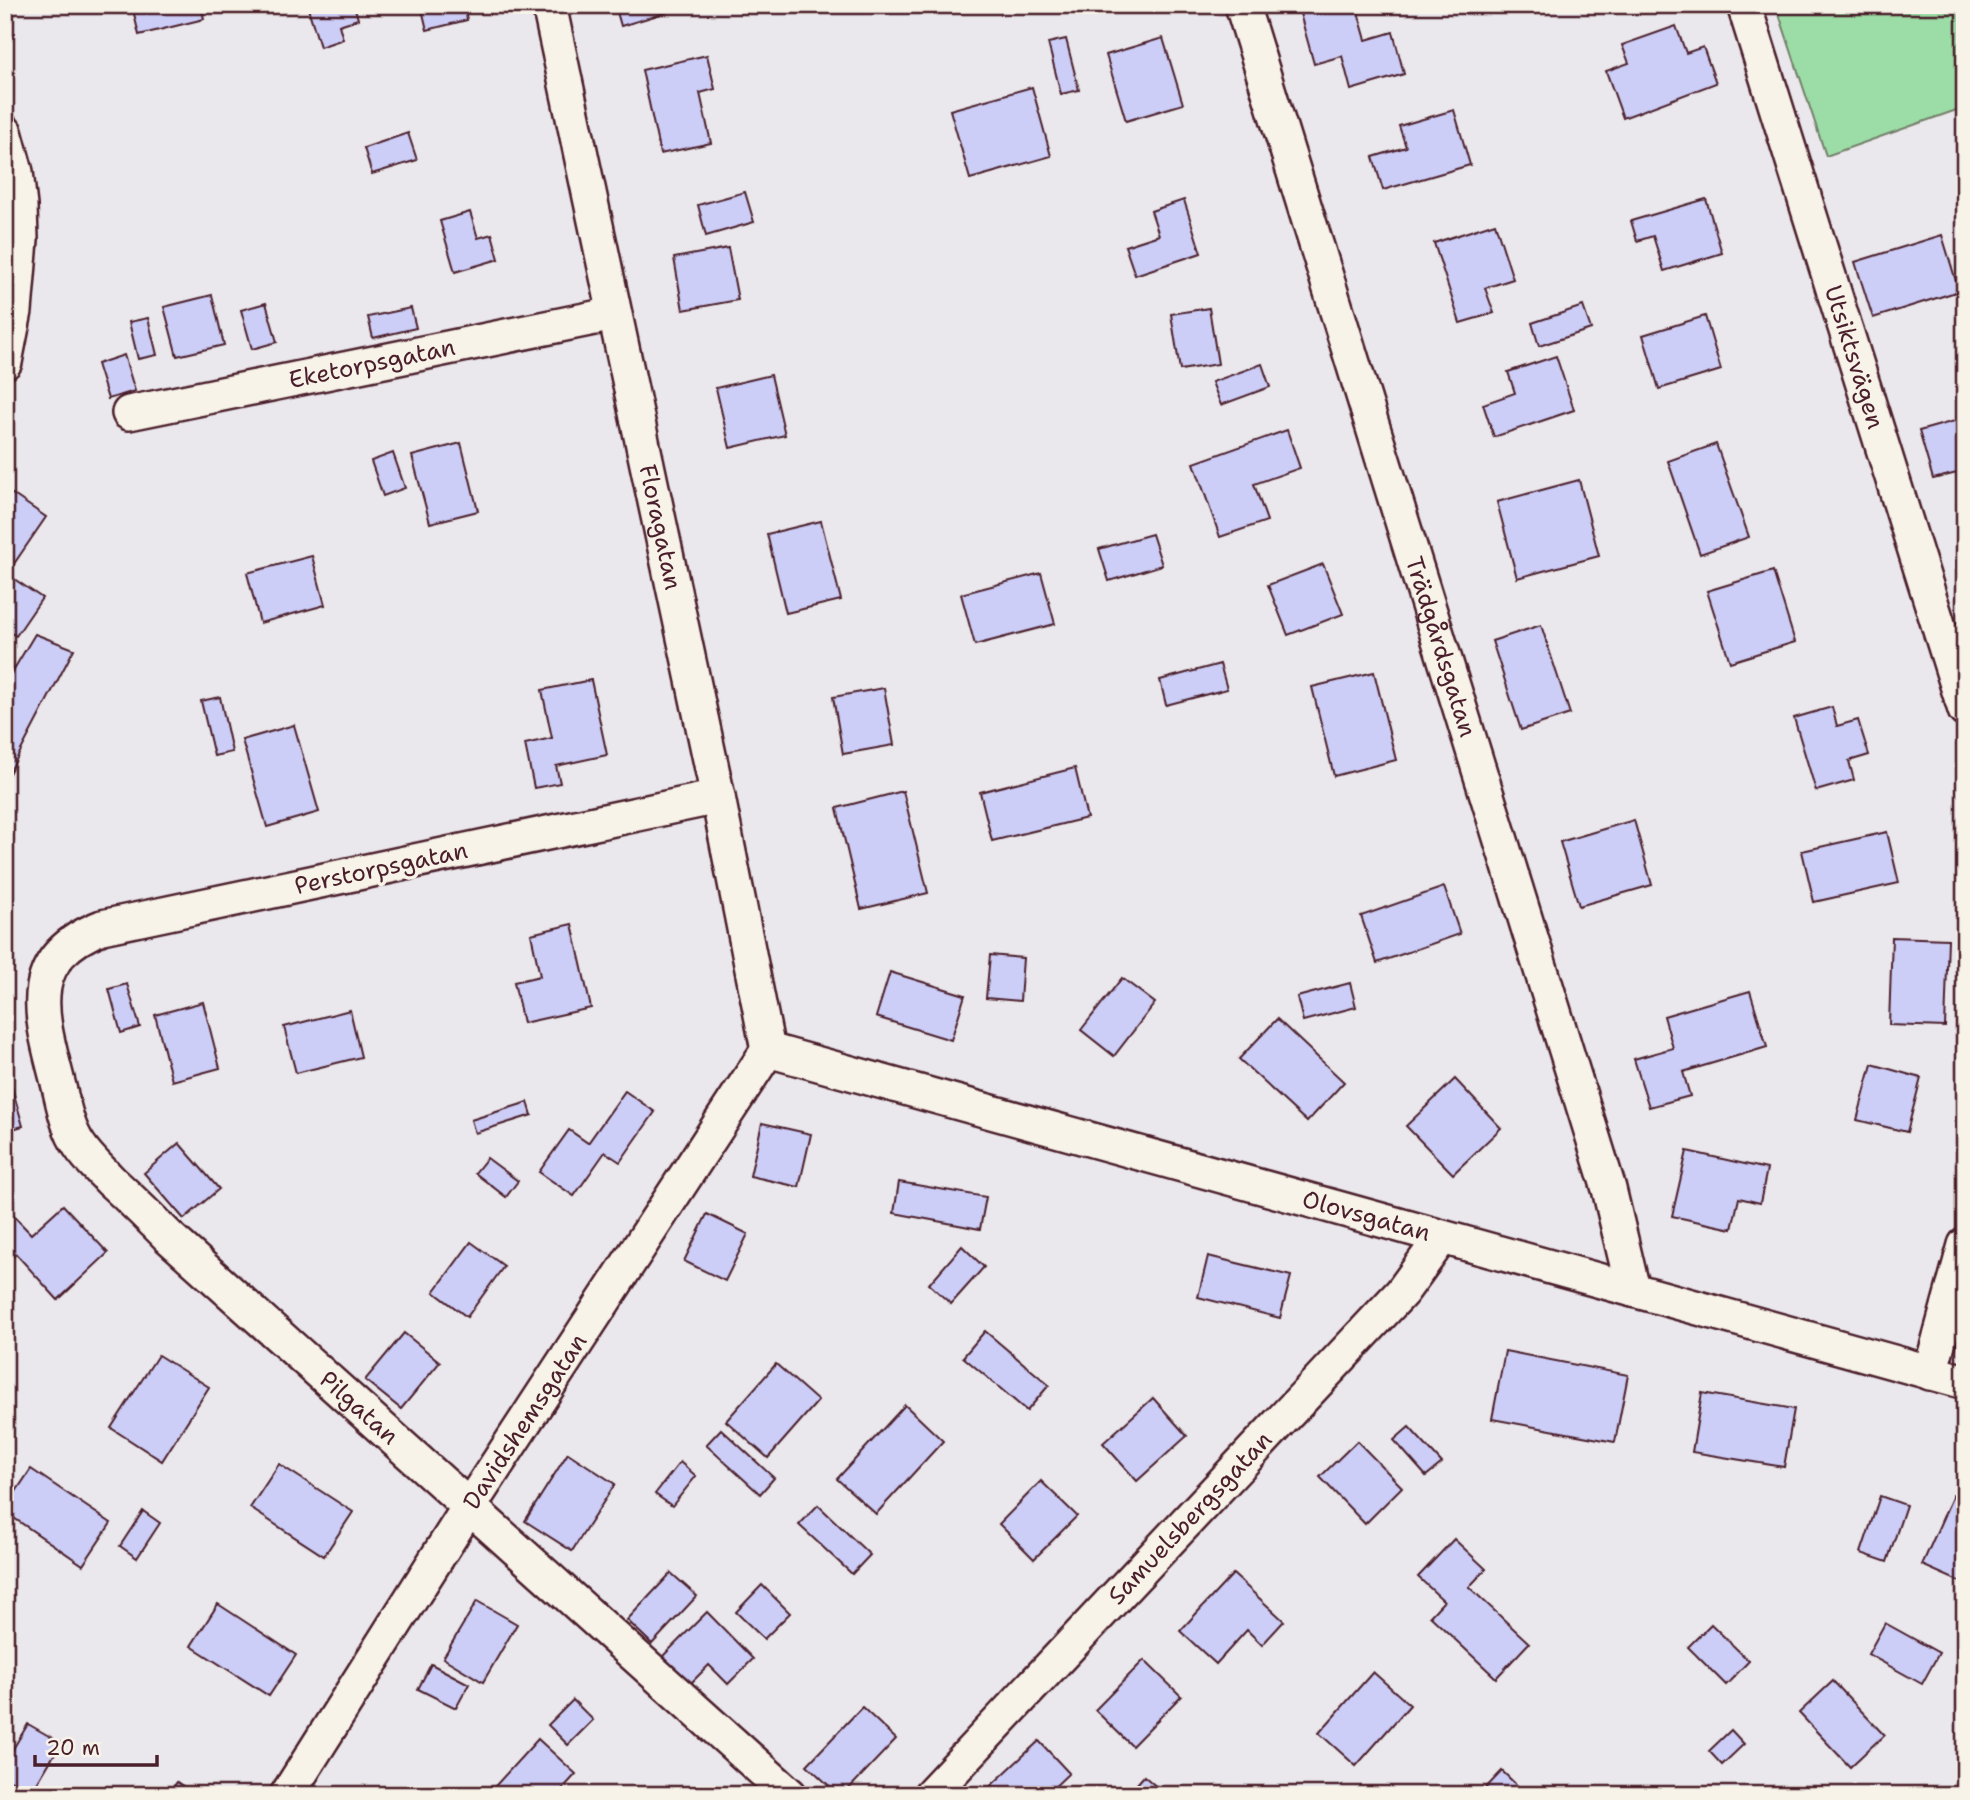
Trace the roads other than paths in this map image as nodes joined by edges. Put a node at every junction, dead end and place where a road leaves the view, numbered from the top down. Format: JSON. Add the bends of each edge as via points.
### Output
{"nodes":[{"id":1,"x":549,"y":5,"type":"edge"},
{"id":2,"x":1242,"y":5,"type":"edge"},
{"id":3,"x":1744,"y":5,"type":"edge"},
{"id":4,"x":5,"y":132,"type":"edge"},
{"id":5,"x":614,"y":314,"type":"junction"},
{"id":6,"x":5,"y":362,"type":"edge"},
{"id":7,"x":129,"y":413,"type":"dead end"},
{"id":8,"x":1965,"y":710,"type":"edge"},
{"id":9,"x":718,"y":797,"type":"junction"},
{"id":10,"x":54,"y":960,"type":"joint"},
{"id":11,"x":768,"y":1050,"type":"junction"},
{"id":12,"x":1442,"y":1237,"type":"junction"},
{"id":13,"x":1965,"y":1245,"type":"edge"},
{"id":14,"x":1633,"y":1290,"type":"junction"},
{"id":15,"x":1930,"y":1373,"type":"junction"},
{"id":16,"x":1965,"y":1382,"type":"edge"},
{"id":17,"x":469,"y":1507,"type":"junction"},
{"id":18,"x":287,"y":1795,"type":"edge"},
{"id":19,"x":790,"y":1795,"type":"edge"},
{"id":20,"x":930,"y":1795,"type":"edge"}],
"edges":[{"from":1,"to":5,"type":"street","name":"Floragatan"},
{"from":2,"to":14,"type":"street","name":"Trädgårdsgatan","via":[[1609,1189]]},
{"from":3,"to":8,"type":"street","name":"Utsiktsvägen"},
{"from":4,"to":6,"type":"street","via":[[16,172],[21,240]]},
{"from":5,"to":7,"type":"street","name":"Eketorpsgatan"},
{"from":5,"to":9,"type":"street","name":"Floragatan"},
{"from":9,"to":10,"type":"street","name":"Perstorpsgatan","via":[[102,927],[85,933]]},
{"from":9,"to":11,"type":"street","name":"Floragatan"},
{"from":10,"to":17,"type":"street","name":"Pilgatan","via":[[42,1001],[43,1026],[78,1144],[169,1237]]},
{"from":11,"to":12,"type":"street","name":"Olovsgatan"},
{"from":11,"to":17,"type":"street","name":"Davidshemsgatan"},
{"from":12,"to":14,"type":"street","name":"Olovsgatan"},
{"from":12,"to":20,"type":"street","name":"Samuelsbergsgatan","via":[[1402,1292]]},
{"from":13,"to":15,"type":"street"},
{"from":14,"to":15,"type":"street","name":"Olovsgatan"},
{"from":15,"to":16,"type":"street","name":"Olovsgatan"},
{"from":17,"to":18,"type":"street","name":"Davidshemsgatan"},
{"from":17,"to":19,"type":"street","name":"Pilgatan"}]}
